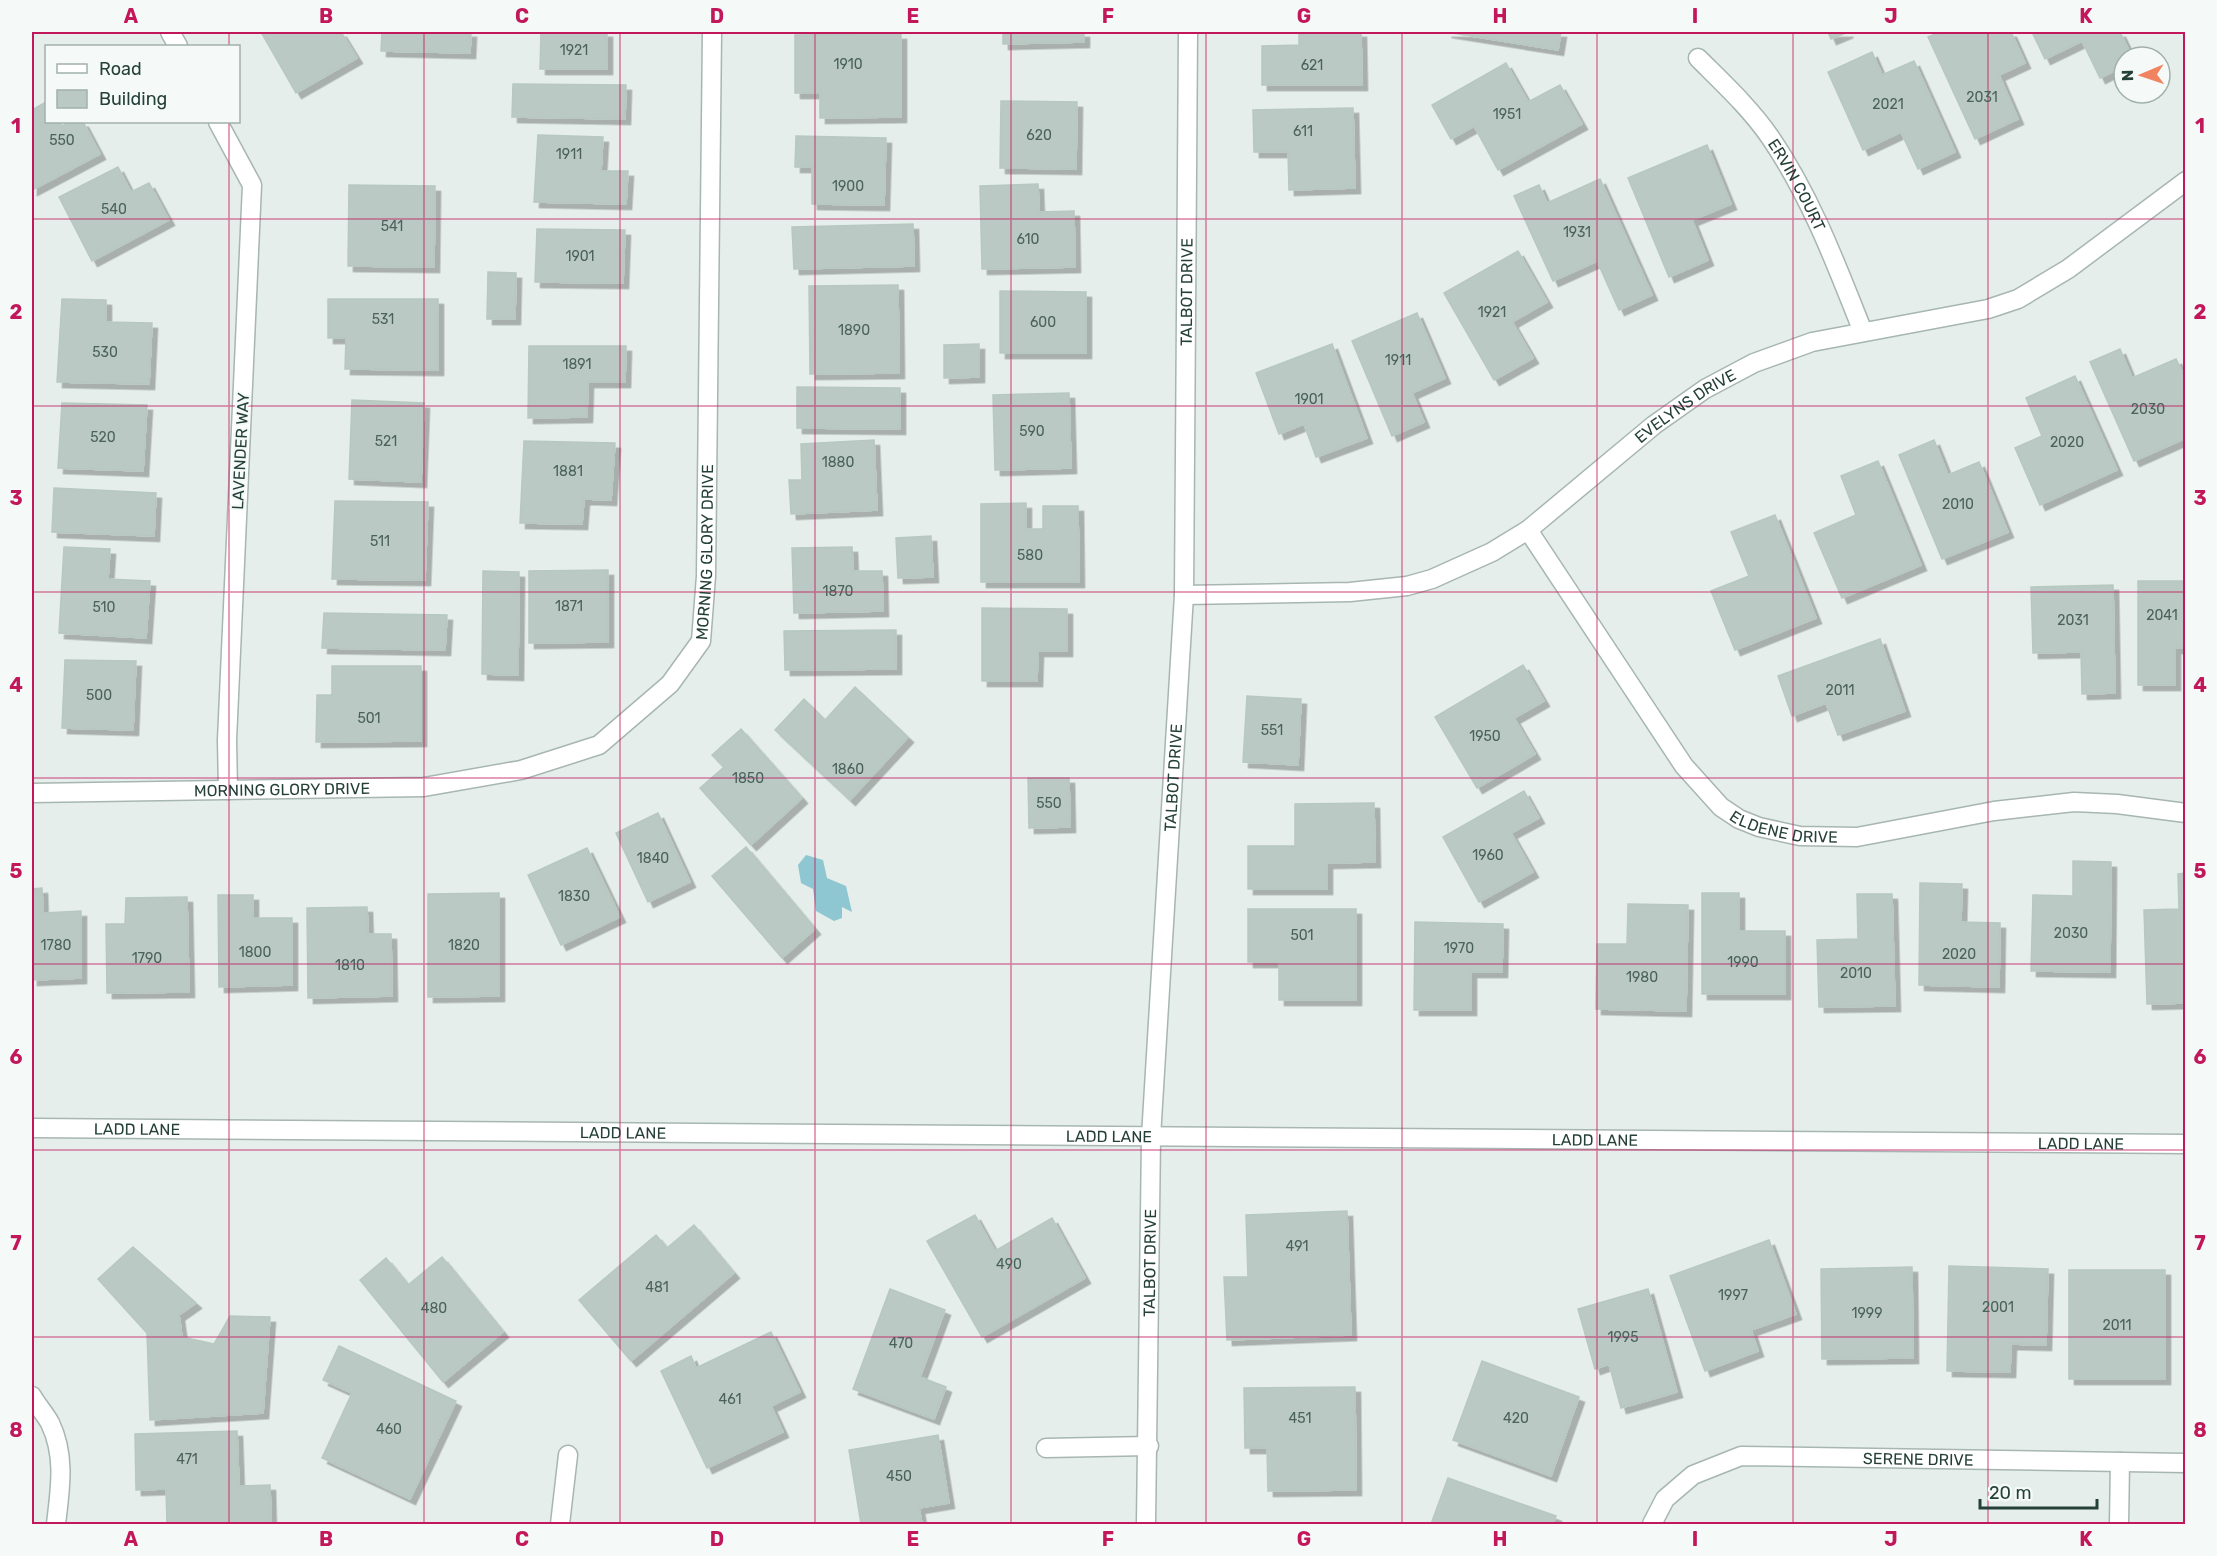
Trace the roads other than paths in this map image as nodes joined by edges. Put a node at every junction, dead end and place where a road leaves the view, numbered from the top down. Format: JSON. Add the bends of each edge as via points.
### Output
{"nodes":[{"id":1,"x":712,"y":32,"type":"edge"},
{"id":2,"x":1188,"y":32,"type":"edge"},
{"id":3,"x":1698,"y":58,"type":"dead end"},
{"id":4,"x":219,"y":123,"type":"edge"},
{"id":5,"x":2186,"y":181,"type":"edge"},
{"id":6,"x":1863,"y":332,"type":"junction"},
{"id":7,"x":1528,"y":530,"type":"junction"},
{"id":8,"x":1184,"y":595,"type":"junction"},
{"id":9,"x":228,"y":790,"type":"junction"},
{"id":10,"x":32,"y":793,"type":"edge"},
{"id":11,"x":2186,"y":813,"type":"edge"},
{"id":12,"x":32,"y":1128,"type":"edge"},
{"id":13,"x":1151,"y":1137,"type":"junction"},
{"id":14,"x":2186,"y":1144,"type":"edge"},
{"id":15,"x":32,"y":1396,"type":"edge"},
{"id":16,"x":1149,"y":1446,"type":"junction"},
{"id":17,"x":1046,"y":1448,"type":"dead end"},
{"id":18,"x":568,"y":1455,"type":"dead end"},
{"id":19,"x":2120,"y":1462,"type":"junction"},
{"id":20,"x":2186,"y":1463,"type":"edge"},
{"id":21,"x":56,"y":1524,"type":"edge"},
{"id":22,"x":560,"y":1524,"type":"edge"},
{"id":23,"x":1146,"y":1524,"type":"edge"},
{"id":24,"x":1652,"y":1524,"type":"edge"},
{"id":25,"x":2118,"y":1524,"type":"edge"}],
"edges":[{"from":1,"to":9,"type":"street","name":"MORNING GLORY DRIVE","via":[[706,576],[700,641],[670,684],[599,745],[521,770],[424,787]]},
{"from":2,"to":8,"type":"street","name":"TALBOT DRIVE"},
{"from":3,"to":6,"type":"street","name":"ERVIN COURT","via":[[1768,135],[1790,169],[1819,222]]},
{"from":4,"to":9,"type":"street","name":"LAVENDER WAY","via":[[252,185]]},
{"from":5,"to":6,"type":"street","name":"EVELYNS DRIVE","via":[[2068,269],[2018,298],[1988,309]]},
{"from":6,"to":7,"type":"street","name":"EVELYNS DRIVE","via":[[1812,342],[1754,363],[1705,388],[1654,425]]},
{"from":7,"to":8,"type":"street","name":"EVELYNS DRIVE","via":[[1492,552],[1407,586],[1350,592]]},
{"from":7,"to":11,"type":"street","name":"ELDENE DRIVE","via":[[1684,766],[1721,807],[1749,823],[1800,836],[1857,837],[1994,811],[2074,802]]},
{"from":8,"to":13,"type":"street","name":"TALBOT DRIVE"},
{"from":9,"to":10,"type":"street","name":"MORNING GLORY DRIVE"},
{"from":12,"to":13,"type":"street","name":"LADD LANE"},
{"from":13,"to":14,"type":"street","name":"LADD LANE"},
{"from":13,"to":16,"type":"street","name":"TALBOT DRIVE"},
{"from":15,"to":21,"type":"street","via":[[50,1423],[61,1466]]},
{"from":16,"to":17,"type":"street"},
{"from":16,"to":23,"type":"street","name":"TALBOT DRIVE"},
{"from":18,"to":22,"type":"street"},
{"from":19,"to":20,"type":"street","name":"SERENE DRIVE"},
{"from":19,"to":24,"type":"street","name":"SERENE DRIVE","via":[[1741,1455],[1693,1475],[1665,1499]]},
{"from":19,"to":25,"type":"street"}]}
